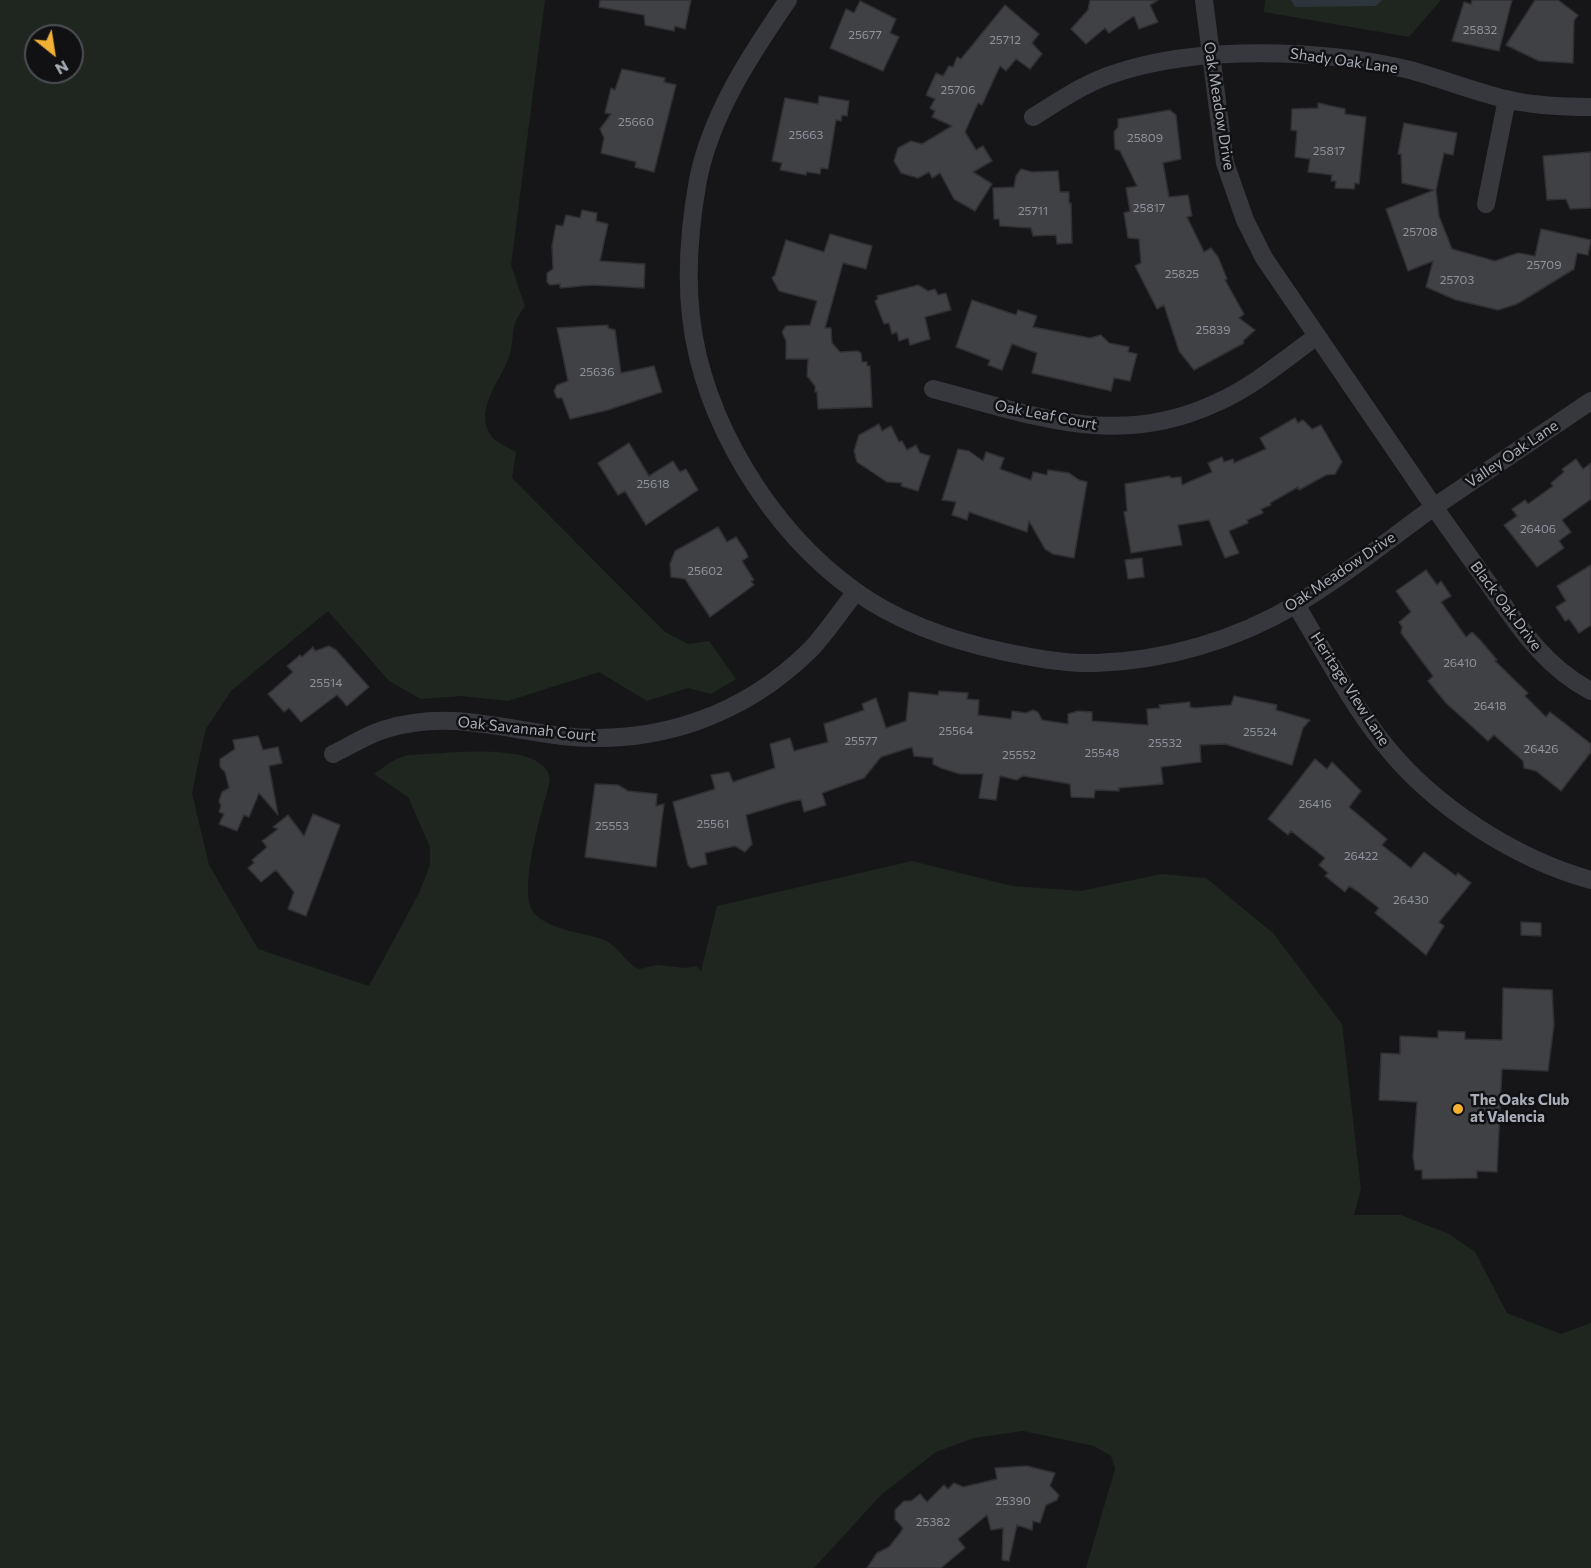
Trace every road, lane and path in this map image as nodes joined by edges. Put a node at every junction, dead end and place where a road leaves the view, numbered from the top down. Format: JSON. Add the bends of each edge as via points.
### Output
{"nodes":[{"id":1,"x":788,"y":0,"type":"edge"},
{"id":2,"x":1204,"y":0,"type":"edge"},
{"id":3,"x":1210,"y":57,"type":"junction"},
{"id":4,"x":1507,"y":99,"type":"junction"},
{"id":5,"x":1591,"y":107,"type":"edge"},
{"id":6,"x":1033,"y":117,"type":"dead end"},
{"id":7,"x":1486,"y":204,"type":"dead end"},
{"id":8,"x":1317,"y":336,"type":"junction"},
{"id":9,"x":933,"y":389,"type":"dead end"},
{"id":10,"x":1591,"y":401,"type":"edge"},
{"id":11,"x":1434,"y":507,"type":"junction"},
{"id":12,"x":856,"y":592,"type":"junction"},
{"id":13,"x":1296,"y":605,"type":"junction"},
{"id":14,"x":1591,"y":692,"type":"edge"},
{"id":15,"x":333,"y":754,"type":"dead end"},
{"id":16,"x":1591,"y":880,"type":"edge"}],
"edges":[{"from":1,"to":12,"type":"street","name":"Oak Meadow Drive","via":[[735,82],[698,178],[689,282],[691,319],[703,373],[718,415],[760,492],[798,540]]},
{"from":2,"to":3,"type":"street","name":"Oak Meadow Drive"},
{"from":3,"to":4,"type":"street","name":"Shady Oak Lane","via":[[1296,52],[1354,60],[1409,70]]},
{"from":3,"to":6,"type":"street","name":"Shady Oak Lane","via":[[1144,65],[1112,74]]},
{"from":3,"to":8,"type":"street","name":"Oak Meadow Drive","via":[[1226,163],[1245,220],[1264,258]]},
{"from":4,"to":5,"type":"street","name":"Shady Oak Lane","via":[[1547,106]]},
{"from":4,"to":7,"type":"street"},
{"from":8,"to":9,"type":"street","name":"Oak Leaf Court","via":[[1220,402],[1182,417],[1139,425],[1092,427]]},
{"from":8,"to":11,"type":"street","name":"Oak Meadow Drive"},
{"from":10,"to":11,"type":"street","name":"Valley Oak Lane"},
{"from":11,"to":13,"type":"street","name":"Oak Meadow Drive"},
{"from":11,"to":14,"type":"street","name":"Black Oak Drive","via":[[1523,634],[1549,661]]},
{"from":12,"to":13,"type":"street","name":"Oak Meadow Drive","via":[[927,630],[980,647],[1043,660],[1095,663],[1149,657],[1208,644]]},
{"from":12,"to":15,"type":"street","name":"Oak Savannah Court","via":[[812,648],[756,694],[731,709],[664,733],[567,736],[474,720],[421,722],[385,729]]},
{"from":13,"to":16,"type":"street","name":"Heritage View Lane","via":[[1365,717],[1407,770],[1436,796],[1501,842],[1537,862]]}]}
